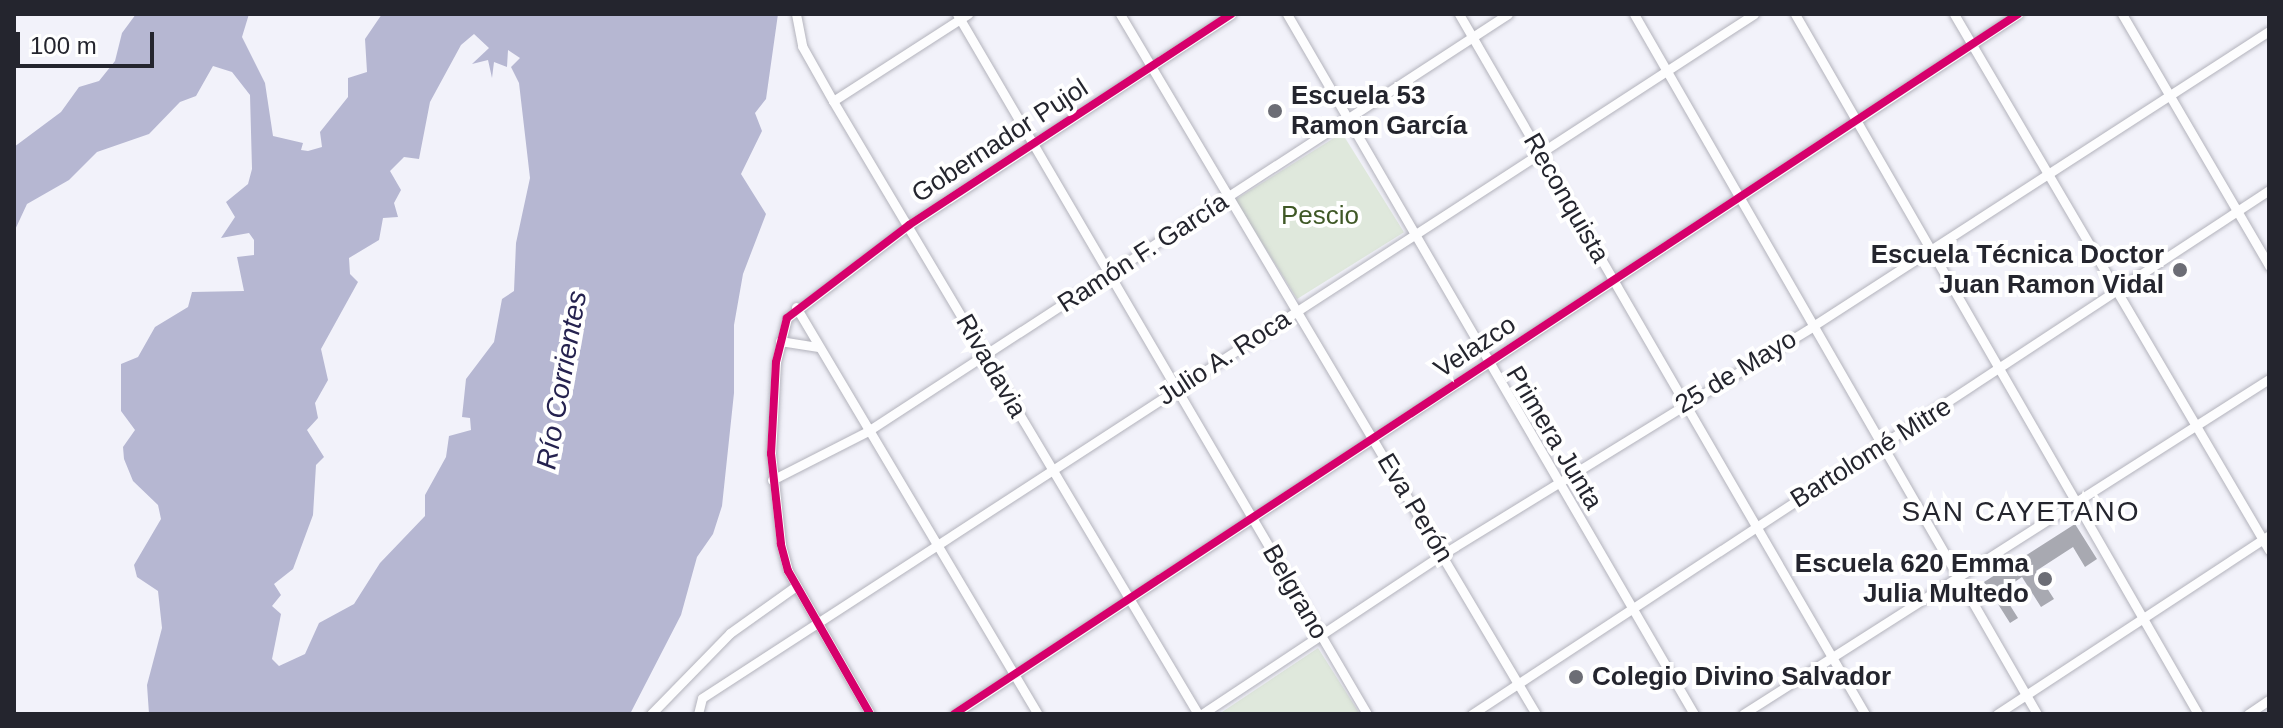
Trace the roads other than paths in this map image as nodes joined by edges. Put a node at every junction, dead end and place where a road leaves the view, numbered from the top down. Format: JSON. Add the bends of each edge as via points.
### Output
{"nodes":[{"id":1,"x":796,"y":14,"type":"edge"},
{"id":2,"x":1120,"y":14,"type":"edge"},
{"id":3,"x":1231,"y":14,"type":"edge"},
{"id":4,"x":1287,"y":14,"type":"edge"},
{"id":5,"x":1459,"y":14,"type":"edge"},
{"id":6,"x":1508,"y":14,"type":"edge"},
{"id":7,"x":1634,"y":14,"type":"edge"},
{"id":8,"x":1754,"y":14,"type":"edge"},
{"id":9,"x":1795,"y":14,"type":"edge"},
{"id":10,"x":1954,"y":14,"type":"edge"},
{"id":11,"x":2018,"y":14,"type":"edge"},
{"id":12,"x":2122,"y":14,"type":"edge"},
{"id":13,"x":962,"y":16,"type":"edge"},
{"id":14,"x":2269,"y":31,"type":"edge"},
{"id":15,"x":1473,"y":37,"type":"junction"},
{"id":16,"x":1972,"y":44,"type":"junction"},
{"id":17,"x":1151,"y":66,"type":"junction"},
{"id":18,"x":1666,"y":71,"type":"junction"},
{"id":19,"x":2170,"y":94,"type":"junction"},
{"id":20,"x":833,"y":101,"type":"junction"},
{"id":21,"x":1856,"y":120,"type":"junction"},
{"id":22,"x":1345,"y":121,"type":"junction"},
{"id":23,"x":1035,"y":140,"type":"junction"},
{"id":24,"x":1540,"y":153,"type":"junction"},
{"id":25,"x":2048,"y":174,"type":"junction"},
{"id":26,"x":2269,"y":190,"type":"edge"},
{"id":27,"x":1232,"y":195,"type":"junction"},
{"id":28,"x":1739,"y":197,"type":"junction"},
{"id":29,"x":2235,"y":210,"type":"junction"},
{"id":30,"x":909,"y":225,"type":"junction"},
{"id":31,"x":1412,"y":236,"type":"junction"},
{"id":32,"x":1931,"y":251,"type":"junction"},
{"id":33,"x":2269,"y":266,"type":"edge"},
{"id":34,"x":1111,"y":274,"type":"junction"},
{"id":35,"x":1614,"y":280,"type":"junction"},
{"id":36,"x":2117,"y":291,"type":"junction"},
{"id":37,"x":796,"y":307,"type":"junction"},
{"id":38,"x":1299,"y":310,"type":"junction"},
{"id":39,"x":1813,"y":326,"type":"junction"},
{"id":40,"x":780,"y":341,"type":"junction"},
{"id":41,"x":819,"y":347,"type":"junction"},
{"id":42,"x":985,"y":356,"type":"junction"},
{"id":43,"x":1487,"y":363,"type":"junction"},
{"id":44,"x":2000,"y":370,"type":"junction"},
{"id":45,"x":2269,"y":379,"type":"edge"},
{"id":46,"x":1177,"y":389,"type":"junction"},
{"id":47,"x":1684,"y":403,"type":"junction"},
{"id":48,"x":2196,"y":426,"type":"junction"},
{"id":49,"x":868,"y":431,"type":"junction"},
{"id":50,"x":1374,"y":438,"type":"junction"},
{"id":51,"x":1883,"y":447,"type":"junction"},
{"id":52,"x":1052,"y":470,"type":"junction"},
{"id":53,"x":772,"y":480,"type":"junction"},
{"id":54,"x":1558,"y":483,"type":"junction"},
{"id":55,"x":2076,"y":502,"type":"junction"},
{"id":56,"x":1252,"y":518,"type":"junction"},
{"id":57,"x":1755,"y":525,"type":"junction"},
{"id":58,"x":2266,"y":537,"type":"edge"},
{"id":59,"x":938,"y":545,"type":"junction"},
{"id":60,"x":2269,"y":550,"type":"edge"},
{"id":61,"x":1443,"y":554,"type":"junction"},
{"id":62,"x":1958,"y":577,"type":"junction"},
{"id":63,"x":796,"y":586,"type":"junction"},
{"id":64,"x":1129,"y":599,"type":"junction"},
{"id":65,"x":1632,"y":609,"type":"junction"},
{"id":66,"x":2141,"y":615,"type":"junction"},
{"id":67,"x":816,"y":623,"type":"junction"},
{"id":68,"x":1321,"y":636,"type":"junction"},
{"id":69,"x":1832,"y":657,"type":"junction"},
{"id":70,"x":1014,"y":675,"type":"junction"},
{"id":71,"x":1518,"y":684,"type":"junction"},
{"id":72,"x":2026,"y":695,"type":"junction"},
{"id":73,"x":2269,"y":700,"type":"edge"},
{"id":74,"x":697,"y":710,"type":"edge"},
{"id":75,"x":651,"y":714,"type":"edge"},
{"id":76,"x":870,"y":714,"type":"edge"},
{"id":77,"x":954,"y":714,"type":"edge"},
{"id":78,"x":1038,"y":714,"type":"edge"},
{"id":79,"x":1200,"y":714,"type":"edge"},
{"id":80,"x":1367,"y":714,"type":"edge"},
{"id":81,"x":1472,"y":714,"type":"edge"},
{"id":82,"x":1536,"y":714,"type":"edge"},
{"id":83,"x":1694,"y":714,"type":"edge"},
{"id":84,"x":1743,"y":714,"type":"edge"},
{"id":85,"x":1865,"y":714,"type":"edge"},
{"id":86,"x":1997,"y":714,"type":"edge"},
{"id":87,"x":2037,"y":714,"type":"edge"},
{"id":88,"x":2198,"y":714,"type":"edge"},
{"id":89,"x":2248,"y":714,"type":"edge"}],
"edges":[{"from":1,"to":20,"type":"street","name":"Rivadavia","via":[[802,46]]},
{"from":2,"to":17,"type":"street","name":"Eva Perón"},
{"from":3,"to":17,"type":"street","name":"Gobernador Pujol"},
{"from":4,"to":22,"type":"street","name":"Primera Junta"},
{"from":5,"to":15,"type":"street","name":"Reconquista"},
{"from":6,"to":15,"type":"street","name":"Ramón F. García"},
{"from":7,"to":18,"type":"street"},
{"from":8,"to":18,"type":"street","name":"Julio A. Roca"},
{"from":9,"to":21,"type":"street"},
{"from":10,"to":16,"type":"street"},
{"from":11,"to":16,"type":"street","name":"Velazco"},
{"from":12,"to":19,"type":"street"},
{"from":13,"to":20,"type":"street"},
{"from":13,"to":23,"type":"street","name":"Belgrano"},
{"from":14,"to":19,"type":"street","name":"25 de Mayo"},
{"from":15,"to":22,"type":"street","name":"Ramón F. García"},
{"from":15,"to":24,"type":"street","name":"Reconquista"},
{"from":16,"to":21,"type":"street","name":"Velazco"},
{"from":16,"to":25,"type":"street"},
{"from":17,"to":23,"type":"street","name":"Gobernador Pujol"},
{"from":17,"to":27,"type":"street","name":"Eva Perón"},
{"from":18,"to":24,"type":"street","name":"Julio A. Roca"},
{"from":18,"to":28,"type":"street"},
{"from":19,"to":25,"type":"street","name":"25 de Mayo"},
{"from":19,"to":29,"type":"street"},
{"from":20,"to":30,"type":"street","name":"Rivadavia"},
{"from":21,"to":28,"type":"street","name":"Velazco"},
{"from":21,"to":32,"type":"street"},
{"from":22,"to":27,"type":"street","name":"Ramón F. García"},
{"from":22,"to":31,"type":"street","name":"Primera Junta"},
{"from":23,"to":30,"type":"street","name":"Gobernador Pujol"},
{"from":23,"to":34,"type":"street","name":"Belgrano"},
{"from":24,"to":31,"type":"street","name":"Julio A. Roca"},
{"from":24,"to":35,"type":"street","name":"Reconquista"},
{"from":25,"to":32,"type":"street","name":"25 de Mayo"},
{"from":25,"to":36,"type":"street"},
{"from":26,"to":29,"type":"street","name":"Bartolomé Mitre"},
{"from":27,"to":34,"type":"street","name":"Ramón F. García"},
{"from":27,"to":38,"type":"street","name":"Eva Perón"},
{"from":28,"to":35,"type":"street","name":"Velazco"},
{"from":28,"to":39,"type":"street"},
{"from":29,"to":33,"type":"street"},
{"from":29,"to":36,"type":"street","name":"Bartolomé Mitre"},
{"from":30,"to":37,"type":"street","name":"Gobernador Pujol"},
{"from":30,"to":42,"type":"street","name":"Rivadavia"},
{"from":31,"to":38,"type":"street","name":"Julio A. Roca"},
{"from":31,"to":43,"type":"street","name":"Primera Junta"},
{"from":32,"to":39,"type":"street","name":"25 de Mayo"},
{"from":32,"to":44,"type":"street"},
{"from":34,"to":42,"type":"street","name":"Ramón F. García"},
{"from":34,"to":46,"type":"street","name":"Belgrano"},
{"from":35,"to":43,"type":"street","name":"Velazco"},
{"from":35,"to":47,"type":"street","name":"Reconquista"},
{"from":36,"to":44,"type":"street","name":"Bartolomé Mitre"},
{"from":36,"to":48,"type":"street"},
{"from":37,"to":40,"type":"street"},
{"from":37,"to":41,"type":"street"},
{"from":38,"to":46,"type":"street","name":"Julio A. Roca"},
{"from":38,"to":50,"type":"street","name":"Eva Perón"},
{"from":39,"to":47,"type":"street","name":"25 de Mayo"},
{"from":39,"to":51,"type":"street"},
{"from":40,"to":41,"type":"street"},
{"from":40,"to":53,"type":"street"},
{"from":41,"to":49,"type":"street"},
{"from":42,"to":49,"type":"street","name":"Ramón F. García"},
{"from":42,"to":52,"type":"street","name":"Rivadavia"},
{"from":43,"to":50,"type":"street","name":"Velazco"},
{"from":43,"to":54,"type":"street","name":"Primera Junta"},
{"from":44,"to":51,"type":"street","name":"Bartolomé Mitre"},
{"from":44,"to":55,"type":"street"},
{"from":45,"to":48,"type":"street"},
{"from":46,"to":52,"type":"street","name":"Julio A. Roca"},
{"from":46,"to":56,"type":"street","name":"Belgrano"},
{"from":47,"to":54,"type":"street","name":"25 de Mayo"},
{"from":47,"to":57,"type":"street","name":"Reconquista"},
{"from":48,"to":55,"type":"street"},
{"from":48,"to":58,"type":"street"},
{"from":49,"to":53,"type":"street","name":"Ramón F. García"},
{"from":49,"to":59,"type":"street"},
{"from":50,"to":56,"type":"street","name":"Velazco"},
{"from":50,"to":61,"type":"street","name":"Eva Perón"},
{"from":51,"to":57,"type":"street","name":"Bartolomé Mitre"},
{"from":51,"to":62,"type":"street"},
{"from":52,"to":59,"type":"street","name":"Julio A. Roca"},
{"from":52,"to":64,"type":"street","name":"Rivadavia"},
{"from":53,"to":63,"type":"street","via":[[781,544]]},
{"from":54,"to":61,"type":"street","name":"25 de Mayo"},
{"from":54,"to":65,"type":"street","name":"Primera Junta"},
{"from":55,"to":62,"type":"street"},
{"from":55,"to":66,"type":"street"},
{"from":56,"to":64,"type":"street","name":"Velazco"},
{"from":56,"to":68,"type":"street","name":"Belgrano"},
{"from":57,"to":65,"type":"street","name":"Bartolomé Mitre"},
{"from":57,"to":69,"type":"street","name":"Reconquista"},
{"from":58,"to":60,"type":"street"},
{"from":58,"to":66,"type":"street"},
{"from":59,"to":67,"type":"street","name":"Julio A. Roca"},
{"from":59,"to":70,"type":"street"},
{"from":61,"to":68,"type":"street","name":"25 de Mayo"},
{"from":61,"to":71,"type":"street","name":"Eva Perón"},
{"from":62,"to":69,"type":"street"},
{"from":62,"to":72,"type":"street"},
{"from":63,"to":67,"type":"street"},
{"from":63,"to":75,"type":"street","via":[[730,633]]},
{"from":64,"to":70,"type":"street","name":"Velazco"},
{"from":64,"to":79,"type":"street","name":"Rivadavia"},
{"from":65,"to":71,"type":"street","name":"Bartolomé Mitre"},
{"from":65,"to":83,"type":"street","name":"Primera Junta"},
{"from":66,"to":72,"type":"street"},
{"from":66,"to":88,"type":"street"},
{"from":67,"to":74,"type":"street","name":"Julio A. Roca"},
{"from":67,"to":76,"type":"street"},
{"from":68,"to":79,"type":"street","name":"25 de Mayo"},
{"from":68,"to":80,"type":"street","name":"Belgrano"},
{"from":69,"to":84,"type":"street"},
{"from":69,"to":85,"type":"street","name":"Reconquista"},
{"from":70,"to":77,"type":"street","name":"Velazco"},
{"from":70,"to":78,"type":"street"},
{"from":71,"to":81,"type":"street","name":"Bartolomé Mitre"},
{"from":71,"to":82,"type":"street","name":"Eva Perón"},
{"from":72,"to":86,"type":"street"},
{"from":72,"to":87,"type":"street"},
{"from":73,"to":89,"type":"street"}]}
